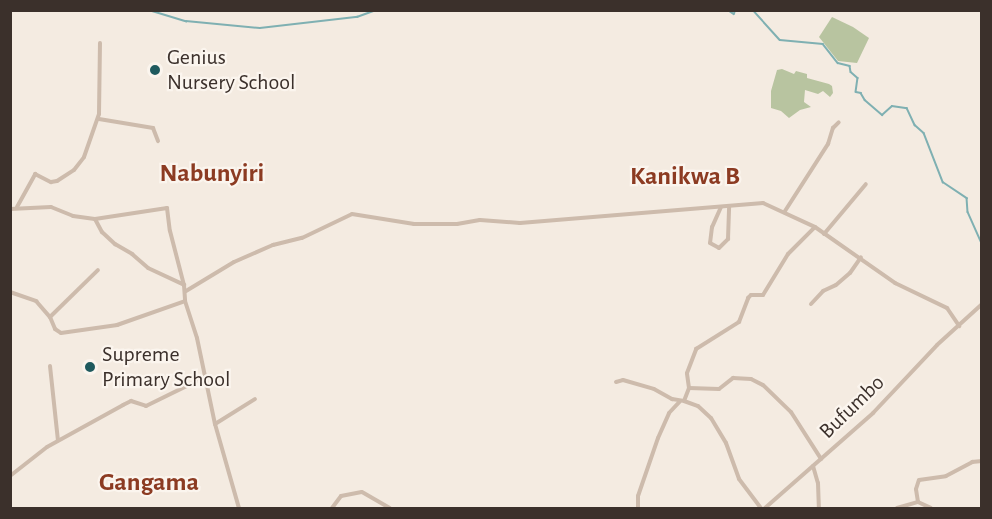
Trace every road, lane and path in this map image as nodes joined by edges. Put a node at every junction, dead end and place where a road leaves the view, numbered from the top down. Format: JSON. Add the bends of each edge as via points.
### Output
{"nodes":[{"id":1,"x":100,"y":43,"type":"dead end"},
{"id":2,"x":99,"y":119,"type":"junction"},
{"id":3,"x":839,"y":122,"type":"dead end"},
{"id":4,"x":158,"y":141,"type":"dead end"},
{"id":5,"x":866,"y":184,"type":"dead end"},
{"id":6,"x":722,"y":206,"type":"junction"},
{"id":7,"x":729,"y":206,"type":"junction"},
{"id":8,"x":17,"y":207,"type":"junction"},
{"id":9,"x":10,"y":209,"type":"edge"},
{"id":10,"x":785,"y":212,"type":"junction"},
{"id":11,"x":95,"y":219,"type":"junction"},
{"id":12,"x":815,"y":227,"type":"junction"},
{"id":13,"x":824,"y":234,"type":"junction"},
{"id":14,"x":861,"y":257,"type":"junction"},
{"id":15,"x":98,"y":270,"type":"dead end"},
{"id":16,"x":184,"y":285,"type":"junction"},
{"id":17,"x":10,"y":291,"type":"edge"},
{"id":18,"x":186,"y":291,"type":"junction"},
{"id":19,"x":185,"y":301,"type":"junction"},
{"id":20,"x":981,"y":303,"type":"edge"},
{"id":21,"x":811,"y":304,"type":"dead end"},
{"id":22,"x":50,"y":317,"type":"junction"},
{"id":23,"x":959,"y":326,"type":"junction"},
{"id":24,"x":50,"y":366,"type":"dead end"},
{"id":25,"x":205,"y":376,"type":"junction"},
{"id":26,"x":616,"y":382,"type":"dead end"},
{"id":27,"x":689,"y":388,"type":"junction"},
{"id":28,"x":255,"y":399,"type":"dead end"},
{"id":29,"x":682,"y":401,"type":"junction"},
{"id":30,"x":215,"y":424,"type":"junction"},
{"id":31,"x":58,"y":441,"type":"junction"},
{"id":32,"x":821,"y":459,"type":"junction"},
{"id":33,"x":981,"y":461,"type":"edge"},
{"id":34,"x":813,"y":466,"type":"junction"},
{"id":35,"x":10,"y":476,"type":"edge"},
{"id":36,"x":918,"y":502,"type":"junction"},
{"id":37,"x":239,"y":508,"type":"edge"},
{"id":38,"x":332,"y":508,"type":"edge"},
{"id":39,"x":390,"y":508,"type":"edge"},
{"id":40,"x":638,"y":508,"type":"edge"},
{"id":41,"x":763,"y":508,"type":"edge"},
{"id":42,"x":819,"y":508,"type":"edge"},
{"id":43,"x":897,"y":508,"type":"edge"},
{"id":44,"x":931,"y":508,"type":"edge"}],
"edges":[{"from":1,"to":2,"type":"street"},
{"from":2,"to":4,"type":"street","via":[[153,128]]},
{"from":2,"to":8,"type":"street","via":[[78,166],[54,182],[35,174]]},
{"from":3,"to":10,"type":"street"},
{"from":5,"to":13,"type":"street"},
{"from":6,"to":7,"type":"street"},
{"from":6,"to":7,"type":"street","via":[[712,227],[711,241],[719,248],[728,239]]},
{"from":6,"to":18,"type":"street","via":[[530,222],[480,220],[447,224],[398,223],[352,214],[302,238],[273,245],[234,262]]},
{"from":7,"to":10,"type":"street","via":[[763,202]]},
{"from":8,"to":9,"type":"street"},
{"from":8,"to":11,"type":"street","via":[[51,207]]},
{"from":10,"to":12,"type":"street"},
{"from":11,"to":16,"type":"street","via":[[115,244],[148,268]]},
{"from":11,"to":16,"type":"street","via":[[167,208]]},
{"from":12,"to":13,"type":"street"},
{"from":12,"to":27,"type":"street","via":[[788,254],[763,295],[751,295],[736,325],[696,349],[687,373]]},
{"from":13,"to":14,"type":"street"},
{"from":14,"to":21,"type":"street","via":[[850,273]]},
{"from":14,"to":23,"type":"street","via":[[895,283],[947,308]]},
{"from":15,"to":22,"type":"street"},
{"from":16,"to":18,"type":"street"},
{"from":17,"to":22,"type":"street","via":[[36,301]]},
{"from":18,"to":19,"type":"street"},
{"from":19,"to":22,"type":"street","via":[[124,322],[66,333],[57,330]]},
{"from":19,"to":25,"type":"street"},
{"from":20,"to":23,"type":"street","name":"Bufumbo"},
{"from":23,"to":32,"type":"street","name":"Bufumbo"},
{"from":24,"to":31,"type":"street"},
{"from":25,"to":30,"type":"street"},
{"from":25,"to":31,"type":"street","via":[[146,406],[129,402]]},
{"from":26,"to":29,"type":"street","via":[[623,380]]},
{"from":27,"to":29,"type":"street"},
{"from":27,"to":32,"type":"street","via":[[719,389],[733,378],[743,377],[763,385],[791,412]]},
{"from":28,"to":30,"type":"street"},
{"from":29,"to":40,"type":"street","via":[[669,413],[658,438],[638,496]]},
{"from":29,"to":41,"type":"street","via":[[698,406],[711,418],[726,442],[740,479]]},
{"from":30,"to":37,"type":"street"},
{"from":31,"to":35,"type":"street"},
{"from":32,"to":34,"type":"street","name":"Bufumbo"},
{"from":33,"to":36,"type":"street","via":[[955,473],[919,480]]},
{"from":34,"to":41,"type":"street","name":"Bufumbo"},
{"from":34,"to":42,"type":"street"},
{"from":36,"to":43,"type":"street"},
{"from":36,"to":44,"type":"street"},
{"from":38,"to":39,"type":"street","via":[[340,496],[362,492]]}]}
